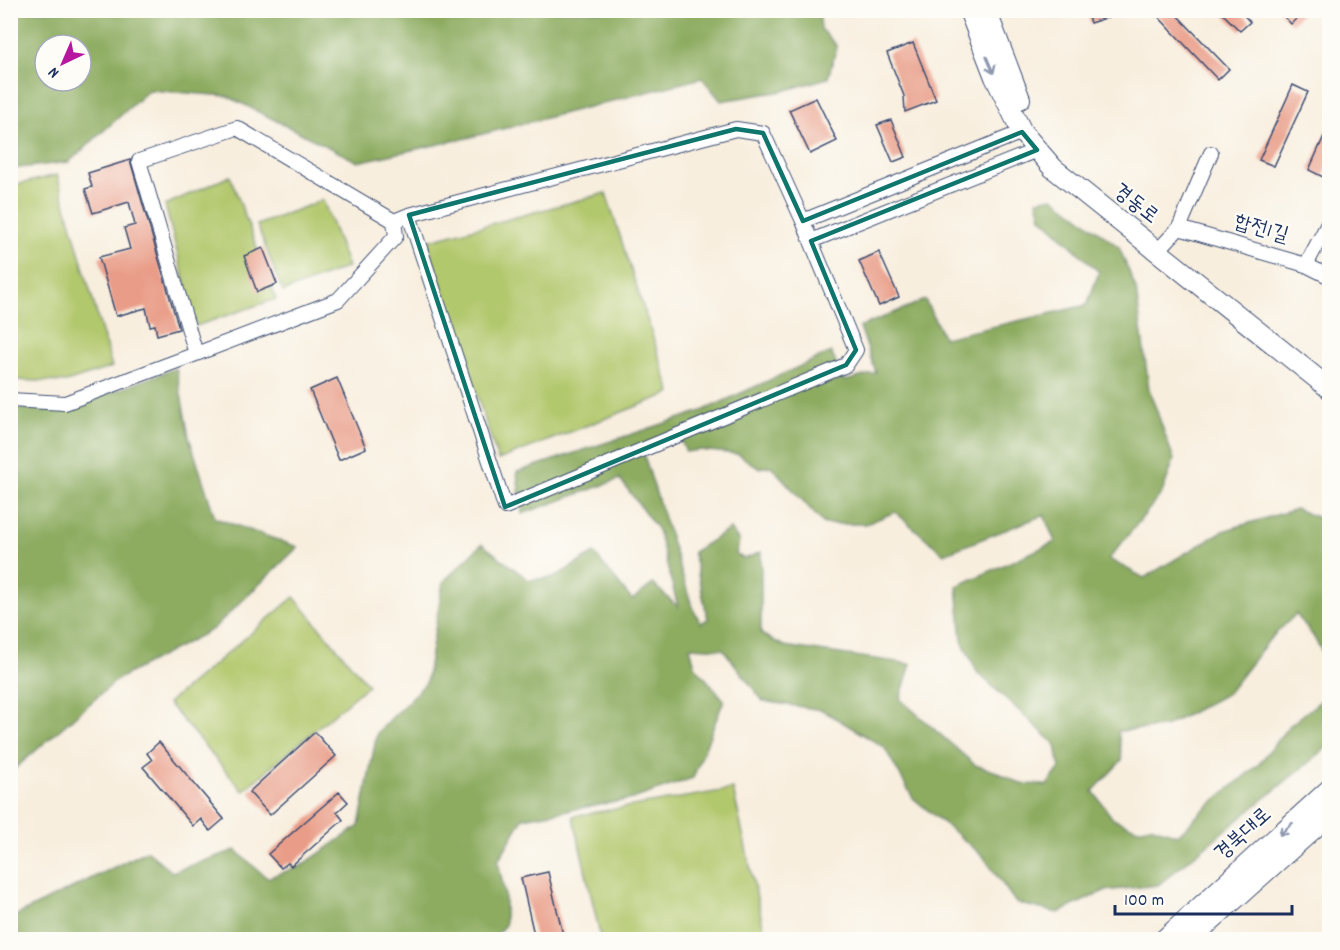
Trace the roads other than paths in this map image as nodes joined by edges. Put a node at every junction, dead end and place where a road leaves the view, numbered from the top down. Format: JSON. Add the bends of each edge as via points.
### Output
{"nodes":[{"id":1,"x":969,"y":10,"type":"edge"},
{"id":2,"x":986,"y":10,"type":"edge"},
{"id":3,"x":1022,"y":132,"type":"junction"},
{"id":4,"x":1037,"y":150,"type":"junction"},
{"id":5,"x":1211,"y":153,"type":"dead end"},
{"id":6,"x":409,"y":215,"type":"junction"},
{"id":7,"x":803,"y":220,"type":"junction"},
{"id":8,"x":1329,"y":220,"type":"edge"},
{"id":9,"x":394,"y":221,"type":"junction"},
{"id":10,"x":1179,"y":228,"type":"junction"},
{"id":11,"x":811,"y":241,"type":"junction"},
{"id":12,"x":1164,"y":244,"type":"junction"},
{"id":13,"x":1306,"y":265,"type":"junction"},
{"id":14,"x":1329,"y":277,"type":"edge"},
{"id":15,"x":196,"y":354,"type":"junction"},
{"id":16,"x":1329,"y":373,"type":"edge"},
{"id":17,"x":1329,"y":389,"type":"edge"},
{"id":18,"x":10,"y":400,"type":"edge"},
{"id":19,"x":1329,"y":789,"type":"edge"},
{"id":20,"x":1329,"y":814,"type":"edge"},
{"id":21,"x":1164,"y":939,"type":"edge"},
{"id":22,"x":1189,"y":939,"type":"edge"}],
"edges":[{"from":1,"to":3,"type":"street","name":"경동로","one_way":true},
{"from":2,"to":12,"type":"street","name":"경동로","via":[[1031,122],[1090,185]]},
{"from":3,"to":4,"type":"street","name":"경동로"},
{"from":3,"to":7,"type":"street"},
{"from":4,"to":11,"type":"street"},
{"from":4,"to":17,"type":"street","name":"경동로","via":[[1083,194]]},
{"from":5,"to":10,"type":"street"},
{"from":6,"to":7,"type":"street","via":[[736,129],[763,133]]},
{"from":6,"to":9,"type":"street"},
{"from":6,"to":11,"type":"street","via":[[505,507],[846,365],[856,350]]},
{"from":7,"to":11,"type":"street"},
{"from":8,"to":13,"type":"street"},
{"from":9,"to":15,"type":"street","via":[[396,236],[338,300]]},
{"from":9,"to":15,"type":"street","via":[[237,128],[139,161]]},
{"from":10,"to":12,"type":"street"},
{"from":10,"to":13,"type":"street","name":"합전1길"},
{"from":12,"to":16,"type":"street","name":"경동로"},
{"from":13,"to":14,"type":"street","name":"합전1길"},
{"from":15,"to":18,"type":"street","via":[[65,403]]},
{"from":19,"to":21,"type":"street","name":"경북대로","one_way":true},
{"from":20,"to":22,"type":"street","name":"경북대로"}]}
